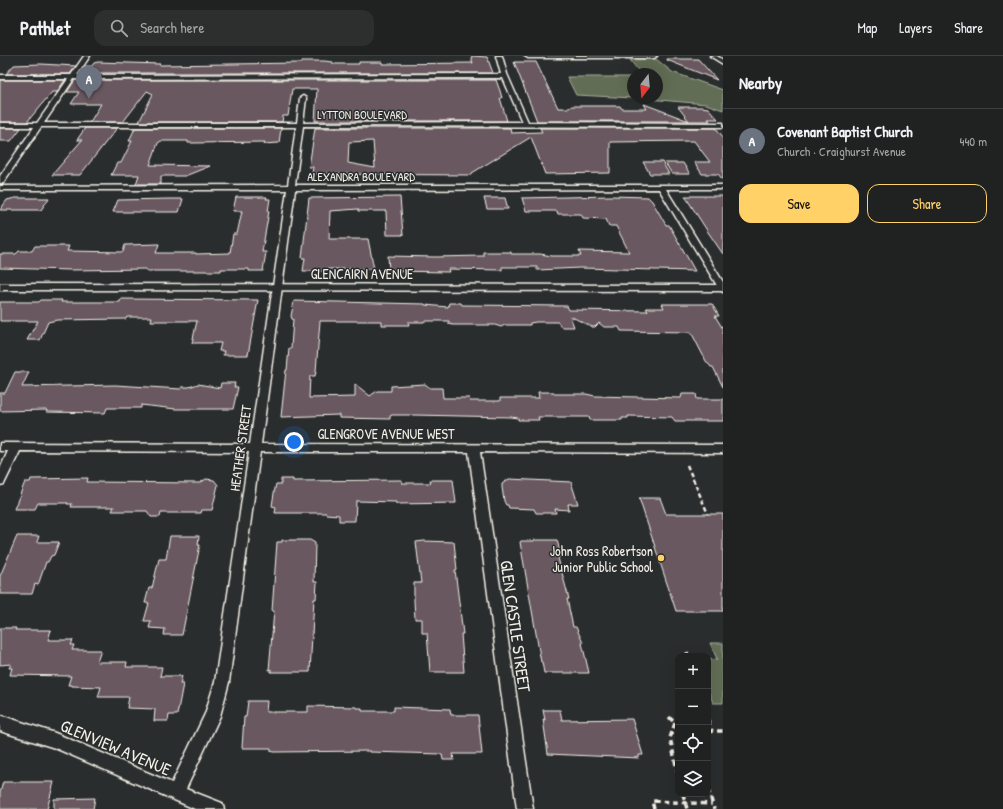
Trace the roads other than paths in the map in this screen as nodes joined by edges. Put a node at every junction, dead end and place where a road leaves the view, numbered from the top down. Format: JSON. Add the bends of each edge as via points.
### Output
{"nodes":[{"id":1,"x":87,"y":56,"type":"edge"},
{"id":2,"x":499,"y":56,"type":"edge"},
{"id":3,"x":528,"y":56,"type":"edge"},
{"id":4,"x":654,"y":56,"type":"edge"},
{"id":5,"x":713,"y":56,"type":"edge"},
{"id":6,"x":723,"y":62,"type":"edge"},
{"id":7,"x":505,"y":76,"type":"junction"},
{"id":8,"x":0,"y":77,"type":"edge"},
{"id":9,"x":73,"y":77,"type":"junction"},
{"id":10,"x":303,"y":98,"type":"dead end"},
{"id":11,"x":526,"y":124,"type":"junction"},
{"id":12,"x":0,"y":125,"type":"edge"},
{"id":13,"x":40,"y":125,"type":"junction"},
{"id":14,"x":299,"y":125,"type":"junction"},
{"id":15,"x":723,"y":125,"type":"edge"},
{"id":16,"x":0,"y":181,"type":"edge"},
{"id":17,"x":291,"y":187,"type":"junction"},
{"id":18,"x":661,"y":187,"type":"junction"},
{"id":19,"x":723,"y":187,"type":"edge"},
{"id":20,"x":0,"y":188,"type":"edge"},
{"id":21,"x":0,"y":287,"type":"edge"},
{"id":22,"x":278,"y":287,"type":"junction"},
{"id":23,"x":723,"y":288,"type":"edge"},
{"id":24,"x":0,"y":447,"type":"edge"},
{"id":25,"x":16,"y":447,"type":"junction"},
{"id":26,"x":255,"y":448,"type":"junction"},
{"id":27,"x":474,"y":448,"type":"junction"},
{"id":28,"x":723,"y":449,"type":"edge"},
{"id":29,"x":0,"y":481,"type":"edge"},
{"id":30,"x":0,"y":723,"type":"edge"},
{"id":31,"x":176,"y":793,"type":"junction"},
{"id":32,"x":216,"y":809,"type":"edge"},
{"id":33,"x":525,"y":809,"type":"edge"}],
"edges":[{"from":1,"to":9,"type":"street"},
{"from":2,"to":7,"type":"street"},
{"from":3,"to":4,"type":"street"},
{"from":5,"to":6,"type":"street"},
{"from":7,"to":9,"type":"street"},
{"from":7,"to":11,"type":"street"},
{"from":8,"to":9,"type":"street"},
{"from":9,"to":13,"type":"street"},
{"from":10,"to":14,"type":"street","name":"HEATHER STREET"},
{"from":11,"to":14,"type":"street","name":"LYTTON BOULEVARD"},
{"from":11,"to":15,"type":"street","name":"LYTTON BOULEVARD"},
{"from":12,"to":13,"type":"street","name":"LYTTON BOULEVARD"},
{"from":13,"to":14,"type":"street","name":"LYTTON BOULEVARD"},
{"from":13,"to":16,"type":"street"},
{"from":14,"to":17,"type":"street","name":"HEATHER STREET"},
{"from":17,"to":18,"type":"street","name":"ALEXANDRA BOULEVARD"},
{"from":17,"to":20,"type":"street","name":"ALEXANDRA BOULEVARD"},
{"from":17,"to":22,"type":"street","name":"HEATHER STREET"},
{"from":18,"to":19,"type":"street","name":"ALEXANDRA BOULEVARD"},
{"from":18,"to":23,"type":"street"},
{"from":21,"to":22,"type":"street","name":"GLENCAIRN AVENUE"},
{"from":22,"to":23,"type":"street","name":"GLENCAIRN AVENUE"},
{"from":22,"to":26,"type":"street","name":"HEATHER STREET"},
{"from":24,"to":25,"type":"street","name":"GLENGROVE AVENUE WEST"},
{"from":25,"to":26,"type":"street","name":"GLENGROVE AVENUE WEST"},
{"from":25,"to":29,"type":"street"},
{"from":26,"to":27,"type":"street","name":"GLENGROVE AVENUE WEST"},
{"from":26,"to":31,"type":"street","name":"HEATHER STREET","via":[[219,695]]},
{"from":27,"to":28,"type":"street","name":"GLENGROVE AVENUE WEST"},
{"from":27,"to":33,"type":"street","name":"GLEN CASTLE STREET"},
{"from":30,"to":31,"type":"street","name":"GLENVIEW AVENUE","via":[[72,748]]},
{"from":31,"to":32,"type":"street","name":"GLENVIEW AVENUE"}]}
